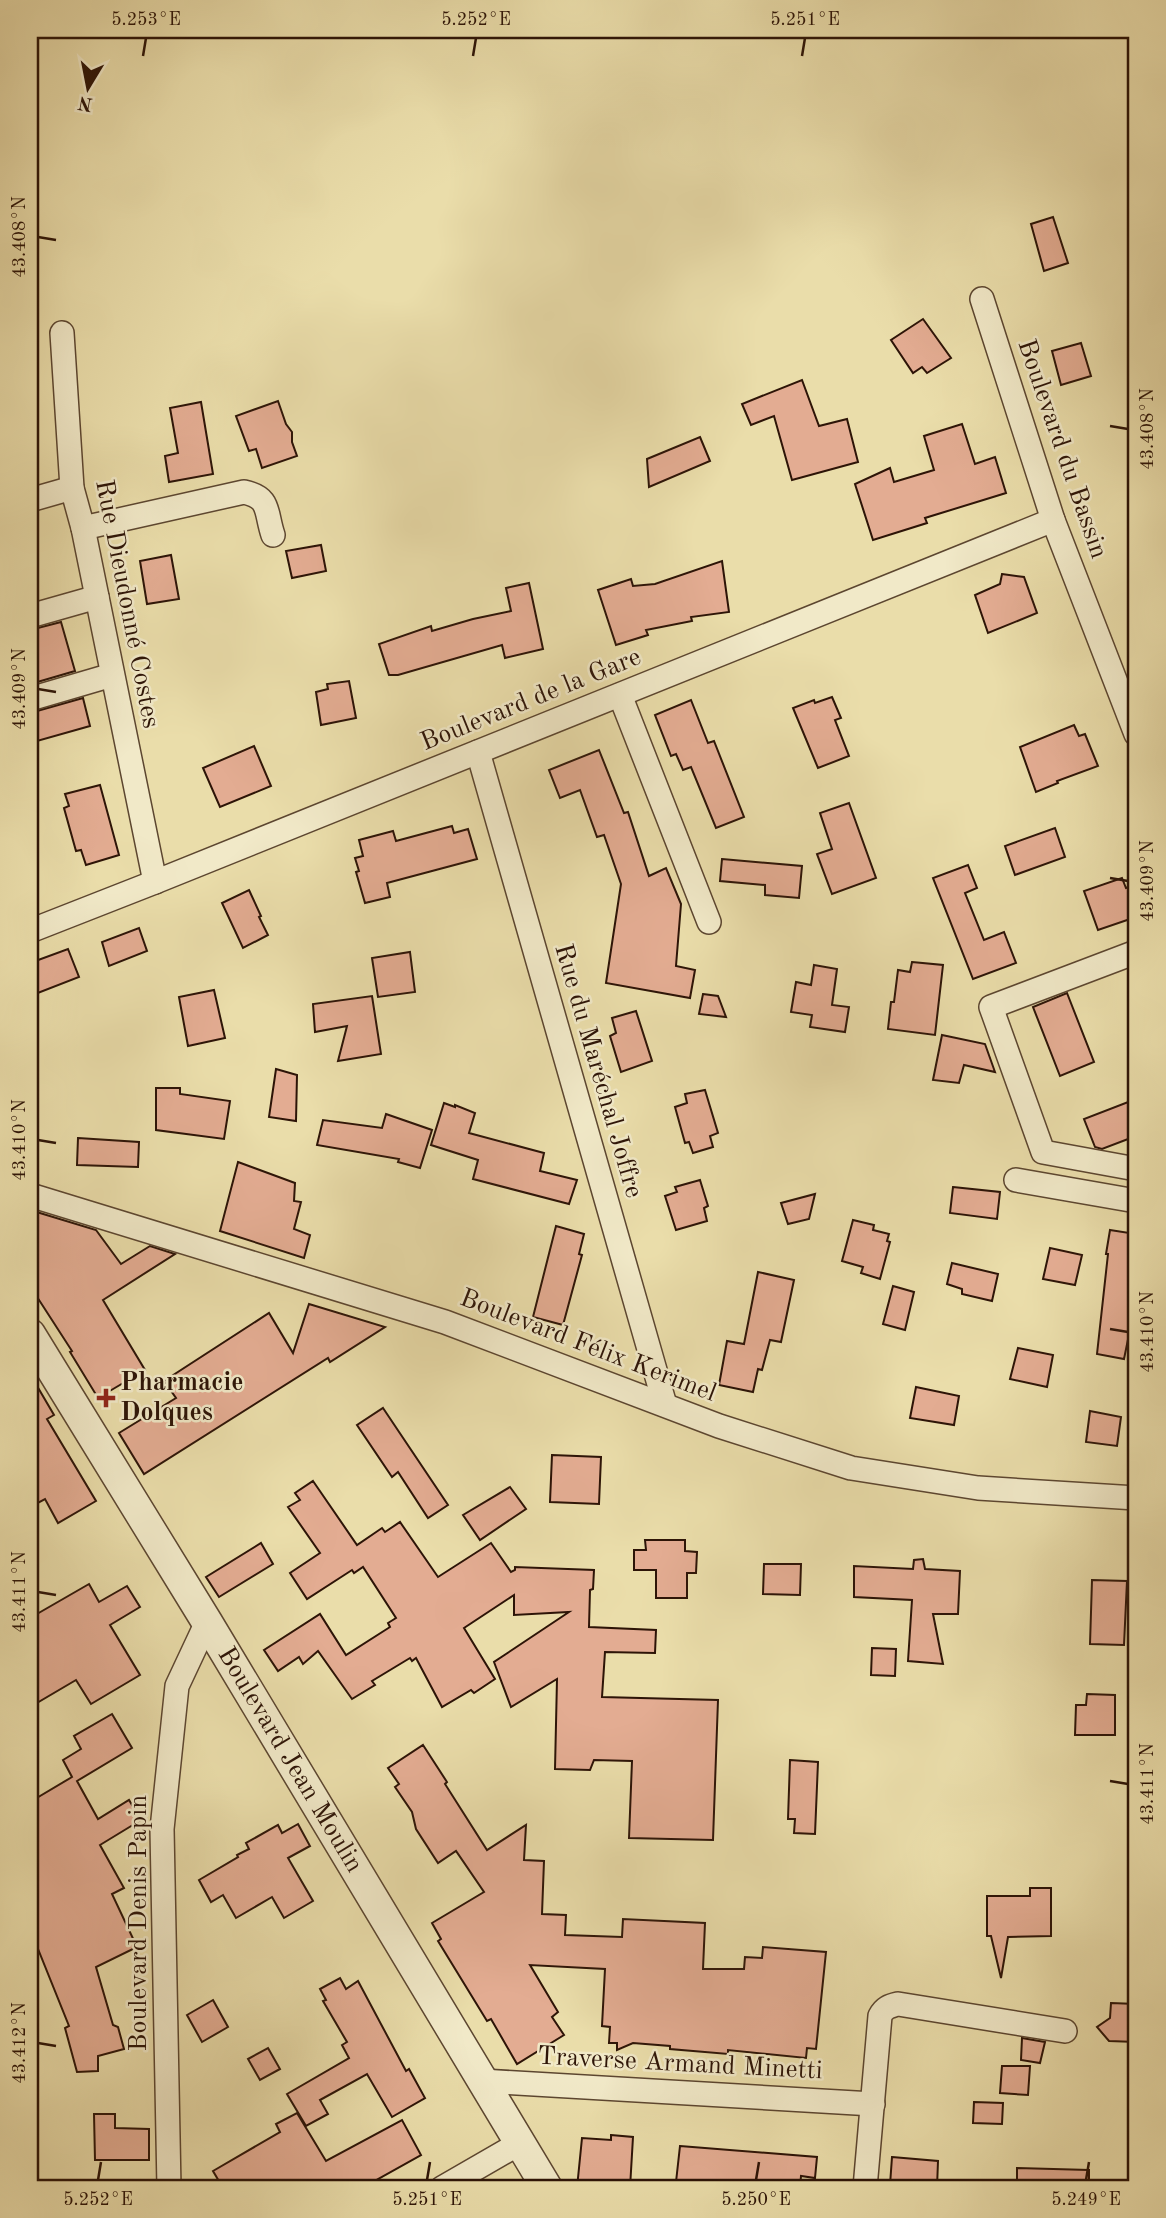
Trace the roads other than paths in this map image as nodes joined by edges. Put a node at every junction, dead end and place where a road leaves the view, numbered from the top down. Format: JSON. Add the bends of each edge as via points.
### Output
{"nodes":[{"id":1,"x":982,"y":299,"type":"dead end"},
{"id":2,"x":62,"y":333,"type":"dead end"},
{"id":3,"x":72,"y":488,"type":"junction"},
{"id":4,"x":30,"y":500,"type":"edge"},
{"id":5,"x":1053,"y":520,"type":"junction"},
{"id":6,"x":83,"y":527,"type":"junction"},
{"id":7,"x":273,"y":535,"type":"dead end"},
{"id":8,"x":97,"y":597,"type":"junction"},
{"id":9,"x":30,"y":616,"type":"edge"},
{"id":10,"x":113,"y":675,"type":"junction"},
{"id":11,"x":620,"y":695,"type":"junction"},
{"id":12,"x":30,"y":699,"type":"edge"},
{"id":13,"x":1136,"y":734,"type":"edge"},
{"id":14,"x":478,"y":752,"type":"junction"},
{"id":15,"x":155,"y":883,"type":"junction"},
{"id":16,"x":709,"y":922,"type":"dead end"},
{"id":17,"x":30,"y":931,"type":"edge"},
{"id":18,"x":1136,"y":953,"type":"edge"},
{"id":19,"x":1136,"y":1169,"type":"edge"},
{"id":20,"x":1016,"y":1180,"type":"dead end"},
{"id":21,"x":30,"y":1195,"type":"edge"},
{"id":22,"x":1136,"y":1201,"type":"edge"},
{"id":23,"x":30,"y":1334,"type":"edge"},
{"id":24,"x":664,"y":1405,"type":"junction"},
{"id":25,"x":1136,"y":1498,"type":"edge"},
{"id":26,"x":207,"y":1622,"type":"junction"},
{"id":27,"x":1065,"y":2031,"type":"dead end"},
{"id":28,"x":482,"y":2081,"type":"junction"},
{"id":29,"x":873,"y":2104,"type":"junction"},
{"id":30,"x":520,"y":2143,"type":"junction"},
{"id":31,"x":169,"y":2188,"type":"edge"},
{"id":32,"x":442,"y":2188,"type":"edge"},
{"id":33,"x":547,"y":2188,"type":"edge"},
{"id":34,"x":865,"y":2188,"type":"edge"}],
"edges":[{"from":1,"to":5,"type":"street","name":"Boulevard du Bassin"},
{"from":2,"to":3,"type":"street","name":"Rue Dieudonné Costes"},
{"from":3,"to":4,"type":"street"},
{"from":3,"to":6,"type":"street","name":"Rue Dieudonné Costes"},
{"from":5,"to":11,"type":"street","name":"Boulevard de la Gare"},
{"from":5,"to":13,"type":"street","name":"Boulevard du Bassin"},
{"from":6,"to":7,"type":"street","via":[[244,492],[258,495],[265,503]]},
{"from":6,"to":8,"type":"street","name":"Rue Dieudonné Costes"},
{"from":8,"to":9,"type":"street"},
{"from":8,"to":10,"type":"street","name":"Rue Dieudonné Costes"},
{"from":10,"to":12,"type":"street"},
{"from":10,"to":15,"type":"street","name":"Rue Dieudonné Costes"},
{"from":11,"to":14,"type":"street","name":"Boulevard de la Gare"},
{"from":11,"to":16,"type":"street"},
{"from":14,"to":15,"type":"street","name":"Boulevard de la Gare"},
{"from":14,"to":24,"type":"street","name":"Rue du Maréchal Joffre"},
{"from":15,"to":17,"type":"street","name":"Boulevard de la Gare"},
{"from":18,"to":19,"type":"street","via":[[991,1007],[1043,1152]]},
{"from":20,"to":22,"type":"street"},
{"from":21,"to":24,"type":"street","name":"Boulevard Félix Kerimel","via":[[445,1322]]},
{"from":23,"to":26,"type":"street","name":"Boulevard Jean Moulin"},
{"from":24,"to":25,"type":"street","name":"Boulevard Félix Kerimel","via":[[851,1468],[978,1488]]},
{"from":26,"to":28,"type":"street","name":"Boulevard Jean Moulin"},
{"from":26,"to":31,"type":"street","name":"Boulevard Denis Papin","via":[[177,1686],[162,1829]]},
{"from":27,"to":29,"type":"street","via":[[890,2006],[880,2016]]},
{"from":28,"to":29,"type":"street","name":"Traverse Armand Minetti"},
{"from":28,"to":30,"type":"street","name":"Boulevard Jean Moulin"},
{"from":29,"to":34,"type":"street"},
{"from":30,"to":32,"type":"street"},
{"from":30,"to":33,"type":"street","name":"Boulevard Jean Moulin"}]}
